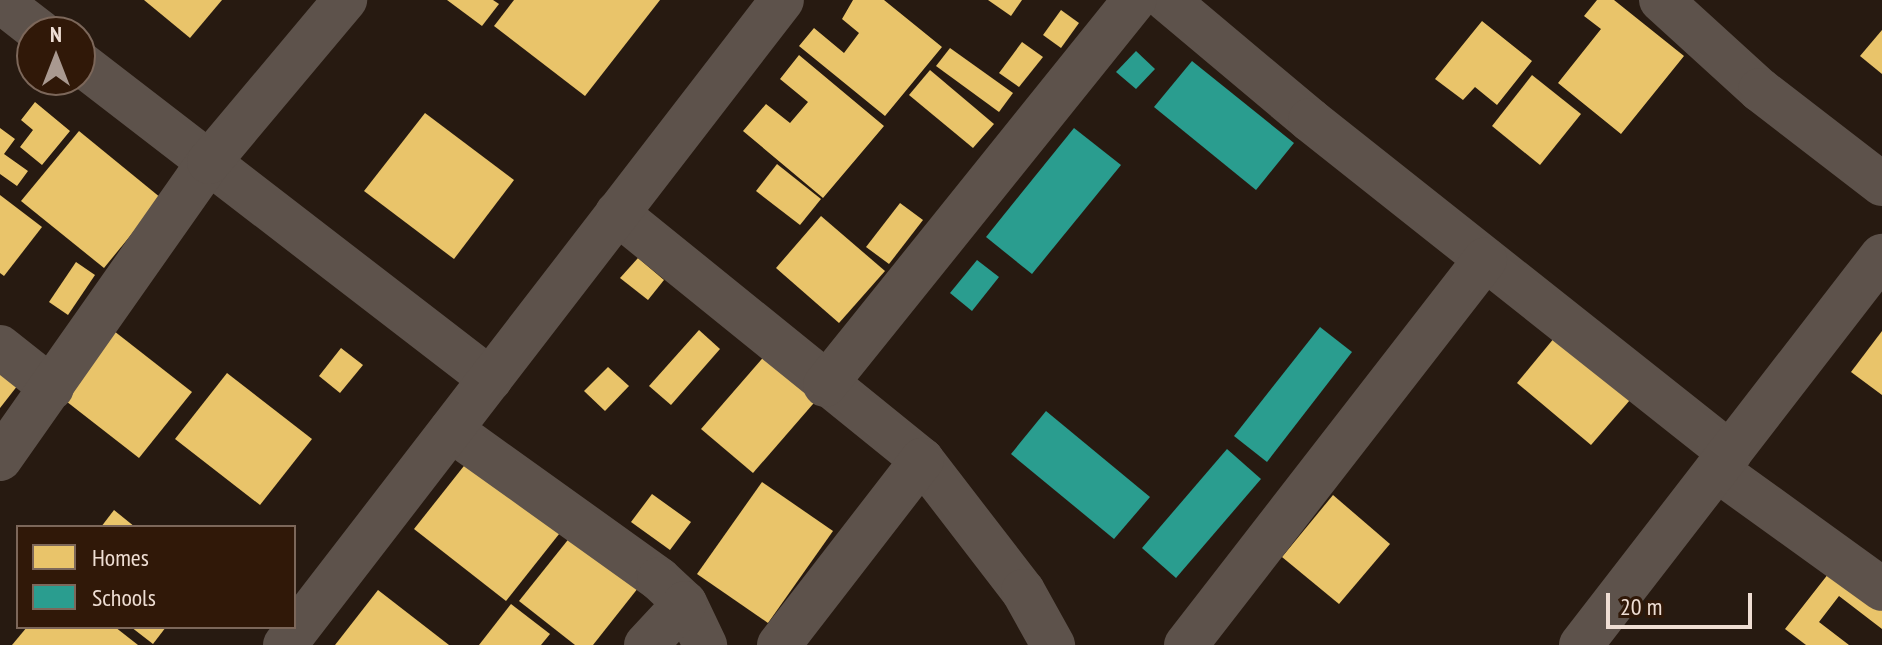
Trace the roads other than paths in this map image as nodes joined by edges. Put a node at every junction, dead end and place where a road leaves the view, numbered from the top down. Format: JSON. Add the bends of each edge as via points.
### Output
{"nodes":[{"id":1,"x":345,"y":0,"type":"edge"},
{"id":2,"x":782,"y":0,"type":"edge"},
{"id":3,"x":1134,"y":0,"type":"edge"},
{"id":4,"x":1167,"y":0,"type":"edge"},
{"id":5,"x":1661,"y":0,"type":"edge"},
{"id":6,"x":0,"y":1,"type":"edge"},
{"id":7,"x":19,"y":16,"type":"edge"},
{"id":8,"x":96,"y":75,"type":"edge"},
{"id":9,"x":209,"y":162,"type":"junction"},
{"id":10,"x":1877,"y":170,"type":"edge"},
{"id":11,"x":617,"y":213,"type":"junction"},
{"id":12,"x":1882,"y":256,"type":"edge"},
{"id":13,"x":1485,"y":259,"type":"junction"},
{"id":14,"x":0,"y":347,"type":"edge"},
{"id":15,"x":490,"y":379,"type":"junction"},
{"id":16,"x":825,"y":385,"type":"junction"},
{"id":17,"x":52,"y":388,"type":"junction"},
{"id":18,"x":451,"y":430,"type":"junction"},
{"id":19,"x":0,"y":459,"type":"edge"},
{"id":20,"x":922,"y":460,"type":"junction"},
{"id":21,"x":1724,"y":461,"type":"junction"},
{"id":22,"x":1882,"y":589,"type":"edge"},
{"id":23,"x":685,"y":603,"type":"junction"},
{"id":24,"x":285,"y":645,"type":"edge"},
{"id":25,"x":646,"y":645,"type":"edge"},
{"id":26,"x":705,"y":645,"type":"edge"},
{"id":27,"x":779,"y":645,"type":"edge"},
{"id":28,"x":1053,"y":645,"type":"edge"},
{"id":29,"x":1186,"y":645,"type":"edge"},
{"id":30,"x":1581,"y":645,"type":"edge"}],
"edges":[{"from":1,"to":9,"type":"street"},
{"from":2,"to":11,"type":"street"},
{"from":3,"to":16,"type":"street"},
{"from":4,"to":13,"type":"street"},
{"from":5,"to":10,"type":"street","via":[[1760,90]]},
{"from":6,"to":7,"type":"street"},
{"from":8,"to":9,"type":"street"},
{"from":9,"to":15,"type":"street"},
{"from":9,"to":17,"type":"street"},
{"from":11,"to":15,"type":"street"},
{"from":11,"to":16,"type":"street"},
{"from":12,"to":21,"type":"street"},
{"from":13,"to":21,"type":"street"},
{"from":13,"to":29,"type":"street"},
{"from":14,"to":17,"type":"street"},
{"from":15,"to":18,"type":"street"},
{"from":16,"to":20,"type":"street"},
{"from":17,"to":19,"type":"street"},
{"from":18,"to":23,"type":"street"},
{"from":18,"to":24,"type":"street"},
{"from":20,"to":27,"type":"street"},
{"from":20,"to":28,"type":"street","via":[[1023,591]]},
{"from":21,"to":22,"type":"street"},
{"from":21,"to":30,"type":"street"},
{"from":23,"to":25,"type":"street"},
{"from":23,"to":26,"type":"street"}]}
